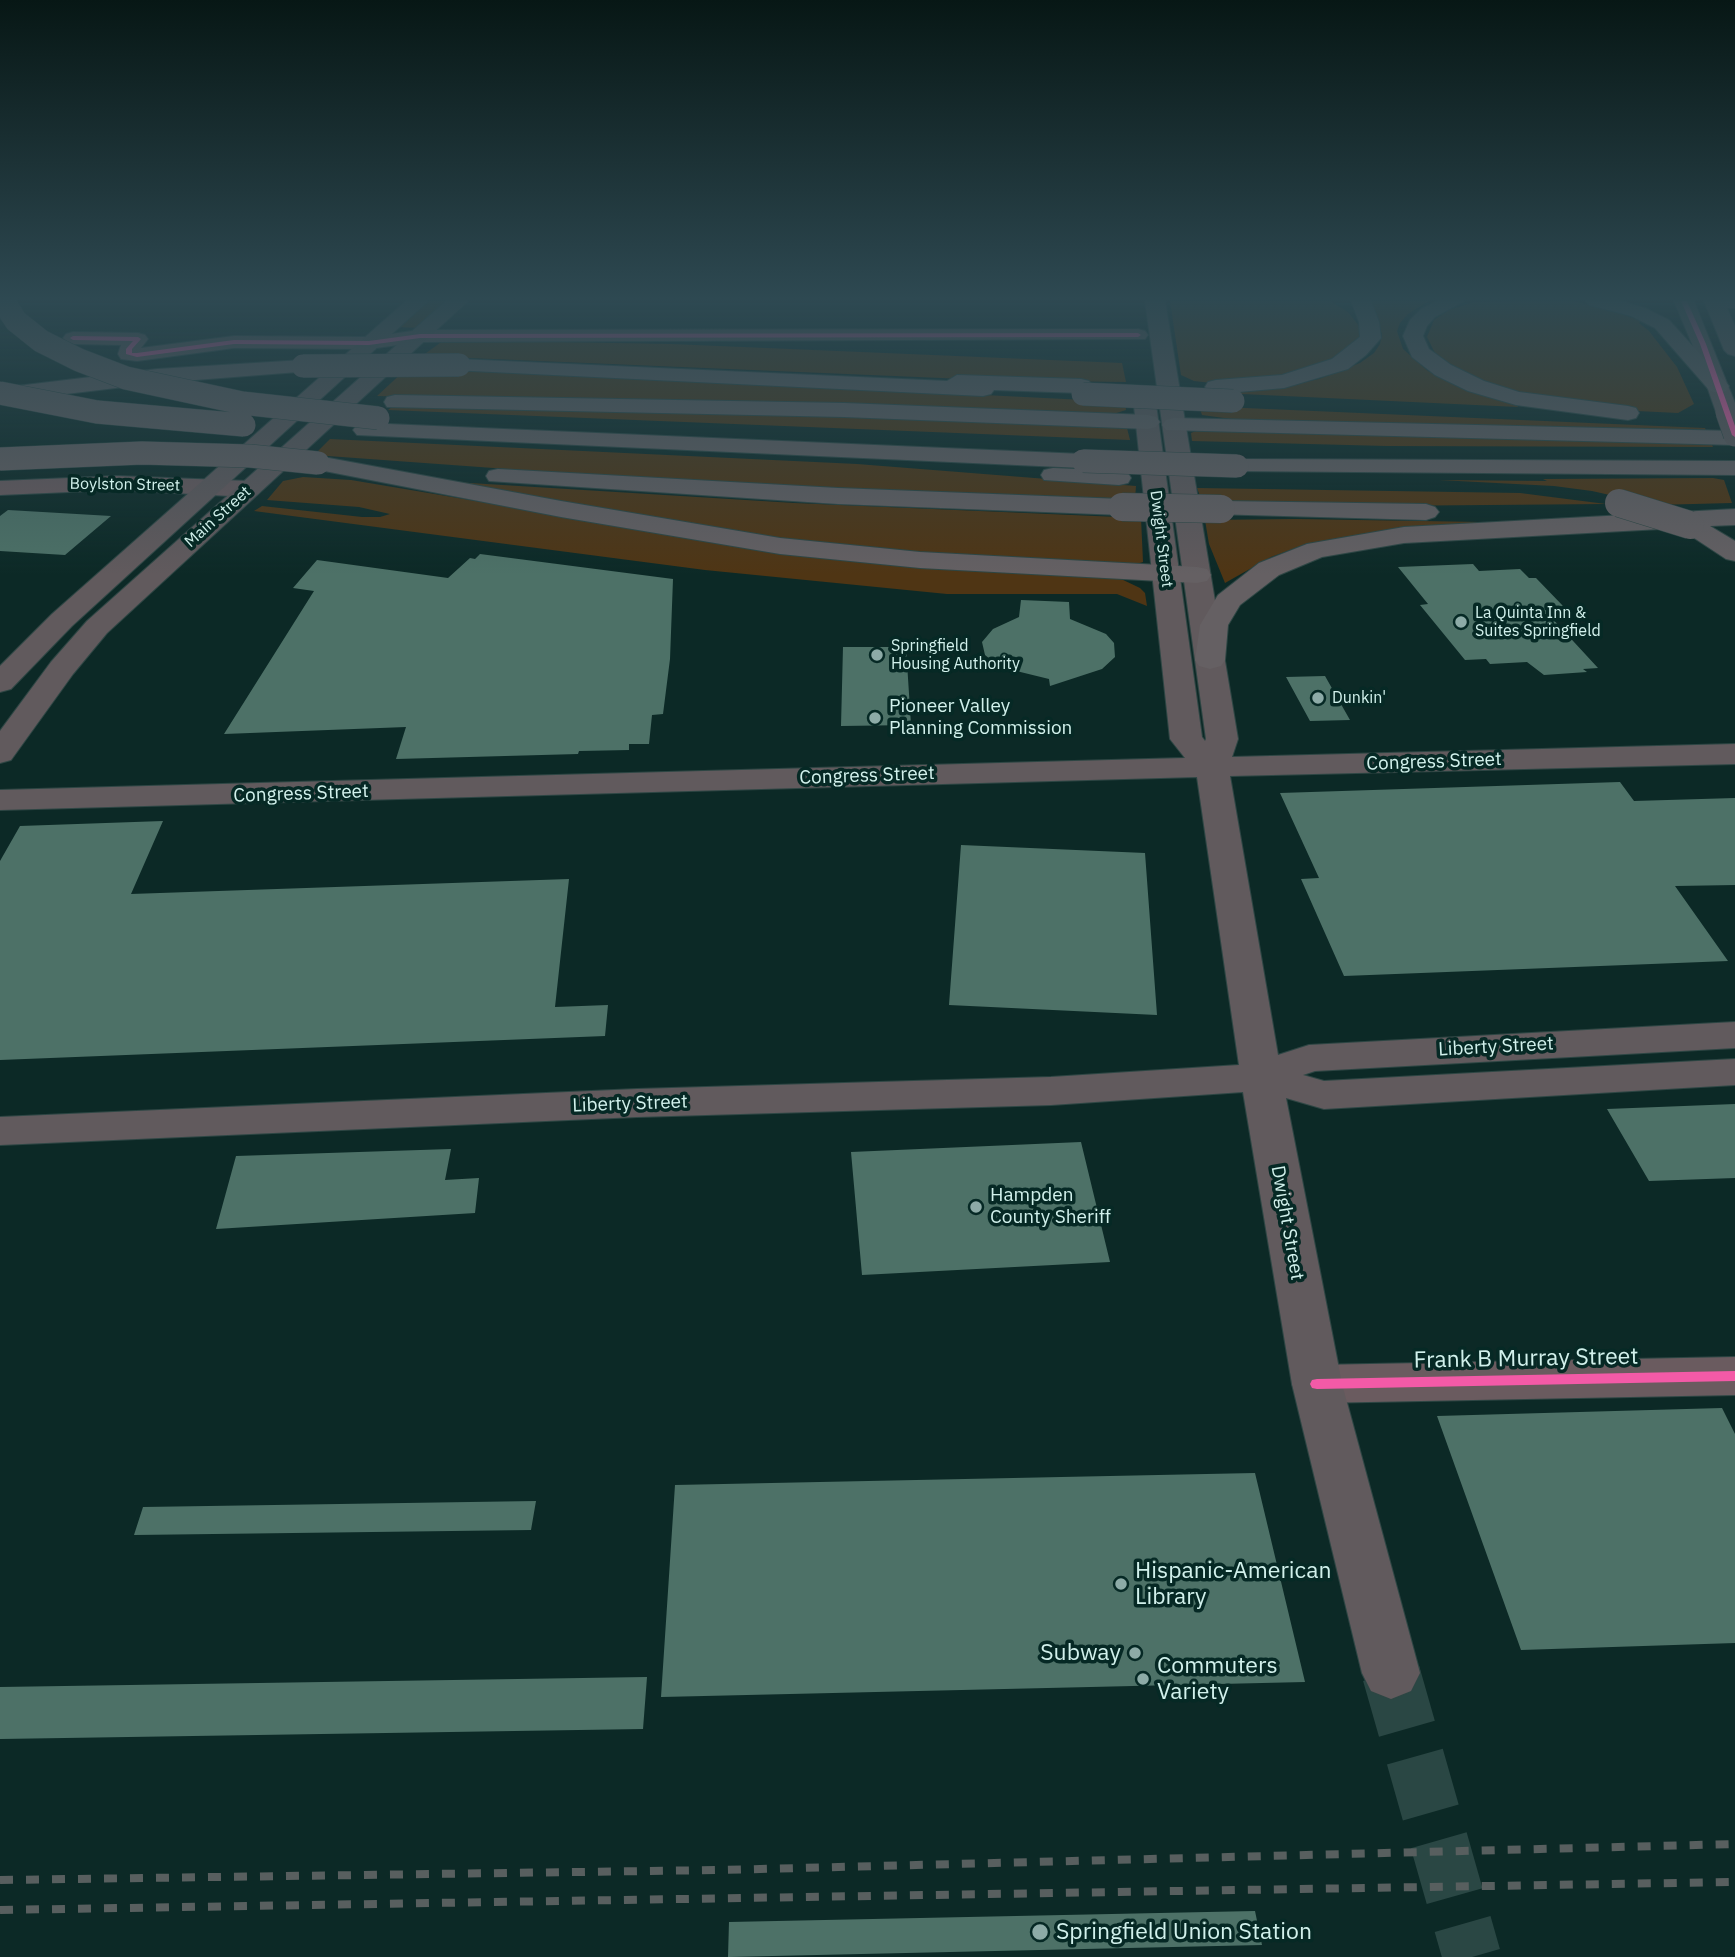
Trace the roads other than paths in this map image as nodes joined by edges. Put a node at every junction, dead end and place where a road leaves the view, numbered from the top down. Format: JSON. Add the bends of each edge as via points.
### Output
{"nodes":[{"id":1,"x":189,"y":392,"type":"edge"},
{"id":2,"x":314,"y":392,"type":"edge"},
{"id":3,"x":357,"y":392,"type":"edge"},
{"id":4,"x":1154,"y":392,"type":"edge"},
{"id":5,"x":1162,"y":392,"type":"edge"},
{"id":6,"x":1165,"y":392,"type":"edge"},
{"id":7,"x":1233,"y":392,"type":"edge"},
{"id":8,"x":1497,"y":392,"type":"edge"},
{"id":9,"x":1721,"y":392,"type":"edge"},
{"id":10,"x":0,"y":394,"type":"edge"},
{"id":11,"x":1225,"y":394,"type":"junction"},
{"id":12,"x":1279,"y":403,"type":"dead end"},
{"id":13,"x":1348,"y":407,"type":"dead end"},
{"id":14,"x":379,"y":417,"type":"junction"},
{"id":15,"x":1164,"y":418,"type":"junction"},
{"id":16,"x":1732,"y":418,"type":"edge"},
{"id":17,"x":1735,"y":436,"type":"edge"},
{"id":18,"x":740,"y":447,"type":"junction"},
{"id":19,"x":1083,"y":455,"type":"junction"},
{"id":20,"x":1735,"y":455,"type":"edge"},
{"id":21,"x":0,"y":459,"type":"edge"},
{"id":22,"x":1236,"y":459,"type":"junction"},
{"id":23,"x":318,"y":463,"type":"junction"},
{"id":24,"x":1735,"y":468,"type":"edge"},
{"id":25,"x":209,"y":487,"type":"junction"},
{"id":26,"x":0,"y":488,"type":"edge"},
{"id":27,"x":250,"y":489,"type":"junction"},
{"id":28,"x":1559,"y":492,"type":"dead end"},
{"id":29,"x":1609,"y":501,"type":"dead end"},
{"id":30,"x":1735,"y":512,"type":"edge"},
{"id":31,"x":1735,"y":517,"type":"edge"},
{"id":32,"x":1735,"y":553,"type":"edge"},
{"id":33,"x":1166,"y":573,"type":"junction"},
{"id":34,"x":1196,"y":575,"type":"junction"},
{"id":35,"x":1210,"y":660,"type":"junction"},
{"id":36,"x":5,"y":671,"type":"edge"},
{"id":37,"x":0,"y":752,"type":"edge"},
{"id":38,"x":1735,"y":754,"type":"edge"},
{"id":39,"x":1212,"y":768,"type":"junction"},
{"id":40,"x":0,"y":800,"type":"edge"},
{"id":41,"x":1735,"y":1035,"type":"edge"},
{"id":42,"x":1735,"y":1072,"type":"edge"},
{"id":43,"x":1261,"y":1077,"type":"junction"},
{"id":44,"x":0,"y":1131,"type":"edge"},
{"id":45,"x":1735,"y":1376,"type":"edge"},
{"id":46,"x":1317,"y":1384,"type":"junction"},
{"id":47,"x":1391,"y":1673,"type":"tunnel mouth"}],
"edges":[{"from":1,"to":14,"type":"highway","bridge":true,"via":[[268,407]]},
{"from":2,"to":25,"type":"main road","name":"Main Street"},
{"from":3,"to":27,"type":"main road","name":"Main Street"},
{"from":4,"to":15,"type":"main road","name":"Dwight Street"},
{"from":5,"to":15,"type":"main road","name":"Dwight Street"},
{"from":6,"to":11,"type":"highway","bridge":true},
{"from":7,"to":11,"type":"highway"},
{"from":8,"to":16,"type":"highway","via":[[1568,407]]},
{"from":9,"to":16,"type":"main road"},
{"from":10,"to":14,"type":"highway","bridge":true,"via":[[155,419]]},
{"from":11,"to":12,"type":"highway"},
{"from":13,"to":16,"type":"highway"},
{"from":14,"to":15,"type":"highway","via":[[832,410]]},
{"from":14,"to":18,"type":"highway"},
{"from":14,"to":19,"type":"highway"},
{"from":15,"to":17,"type":"highway","via":[[1267,427]]},
{"from":15,"to":33,"type":"main road","name":"Dwight Street"},
{"from":15,"to":34,"type":"main road","name":"Dwight Street"},
{"from":16,"to":17,"type":"main road","bridge":true},
{"from":18,"to":19,"type":"highway"},
{"from":18,"to":28,"type":"highway","via":[[1119,478]]},
{"from":19,"to":22,"type":"highway","bridge":true},
{"from":20,"to":22,"type":"highway"},
{"from":21,"to":23,"type":"highway","bridge":true,"via":[[142,453]]},
{"from":22,"to":24,"type":"highway","via":[[1486,469]]},
{"from":23,"to":30,"type":"highway","bridge":true,"via":[[704,489],[1122,507]]},
{"from":23,"to":33,"type":"highway","via":[[780,546],[899,558]]},
{"from":25,"to":26,"type":"street","name":"Boylston Street","via":[[106,483]]},
{"from":25,"to":27,"type":"street","name":"Boylston Street"},
{"from":25,"to":36,"type":"main road","name":"Main Street"},
{"from":27,"to":37,"type":"main road","name":"Main Street","via":[[97,627]]},
{"from":29,"to":32,"type":"highway","bridge":true,"via":[[1690,526]]},
{"from":31,"to":35,"type":"highway","via":[[1415,534],[1317,550],[1269,569],[1228,601],[1214,625]]},
{"from":33,"to":34,"type":"highway"},
{"from":33,"to":39,"type":"main road","name":"Dwight Street","via":[[1186,739]]},
{"from":34,"to":35,"type":"main road","name":"Dwight Street"},
{"from":35,"to":39,"type":"main road","name":"Dwight Street","via":[[1222,739]]},
{"from":38,"to":39,"type":"main road","name":"Congress Street"},
{"from":39,"to":40,"type":"main road","name":"Congress Street"},
{"from":39,"to":43,"type":"main road","name":"Dwight Street"},
{"from":41,"to":43,"type":"main road","name":"Liberty Street","via":[[1309,1058]]},
{"from":42,"to":43,"type":"main road","name":"Liberty Street","via":[[1324,1095]]},
{"from":43,"to":44,"type":"main road","name":"Liberty Street","via":[[1051,1091],[637,1103]]},
{"from":43,"to":46,"type":"main road","name":"Dwight Street"},
{"from":45,"to":46,"type":"street","name":"Frank B Murray Street"},
{"from":46,"to":47,"type":"main road","name":"Dwight Street"}]}
